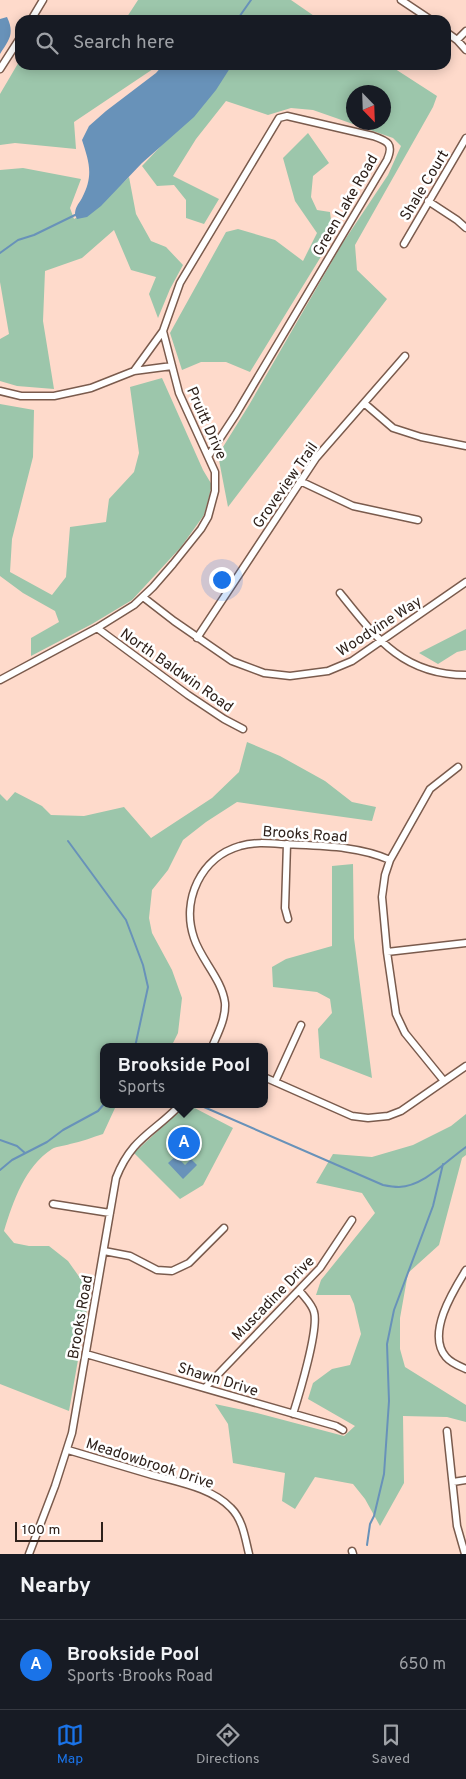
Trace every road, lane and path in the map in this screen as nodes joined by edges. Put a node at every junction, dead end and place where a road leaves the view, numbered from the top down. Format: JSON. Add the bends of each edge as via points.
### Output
{"nodes":[{"id":1,"x":43,"y":0,"type":"edge"},
{"id":2,"x":401,"y":0,"type":"edge"},
{"id":3,"x":34,"y":15,"type":"edge"},
{"id":4,"x":424,"y":15,"type":"edge"},
{"id":5,"x":466,"y":31,"type":"edge"},
{"id":6,"x":451,"y":36,"type":"edge"},
{"id":7,"x":457,"y":40,"type":"junction"},
{"id":8,"x":15,"y":46,"type":"edge"},
{"id":9,"x":466,"y":50,"type":"edge"},
{"id":10,"x":0,"y":69,"type":"edge"},
{"id":11,"x":466,"y":138,"type":"edge"},
{"id":12,"x":428,"y":201,"type":"junction"},
{"id":13,"x":466,"y":228,"type":"edge"},
{"id":14,"x":404,"y":244,"type":"dead end"},
{"id":15,"x":163,"y":331,"type":"junction"},
{"id":16,"x":405,"y":356,"type":"dead end"},
{"id":17,"x":172,"y":366,"type":"junction"},
{"id":18,"x":134,"y":371,"type":"junction"},
{"id":19,"x":0,"y":391,"type":"edge"},
{"id":20,"x":364,"y":403,"type":"junction"},
{"id":21,"x":466,"y":446,"type":"edge"},
{"id":22,"x":209,"y":455,"type":"junction"},
{"id":23,"x":300,"y":481,"type":"junction"},
{"id":24,"x":418,"y":520,"type":"dead end"},
{"id":25,"x":466,"y":582,"type":"edge"},
{"id":26,"x":340,"y":594,"type":"dead end"},
{"id":27,"x":143,"y":597,"type":"junction"},
{"id":28,"x":97,"y":628,"type":"junction"},
{"id":29,"x":197,"y":638,"type":"junction"},
{"id":30,"x":381,"y":642,"type":"junction"},
{"id":31,"x":466,"y":676,"type":"edge"},
{"id":32,"x":0,"y":680,"type":"edge"},
{"id":33,"x":243,"y":730,"type":"dead end"},
{"id":34,"x":458,"y":767,"type":"dead end"},
{"id":35,"x":287,"y":844,"type":"junction"},
{"id":36,"x":390,"y":860,"type":"junction"},
{"id":37,"x":288,"y":919,"type":"dead end"},
{"id":38,"x":466,"y":942,"type":"edge"},
{"id":39,"x":387,"y":952,"type":"junction"},
{"id":40,"x":300,"y":1026,"type":"dead end"},
{"id":41,"x":214,"y":1043,"type":"edge"},
{"id":42,"x":466,"y":1066,"type":"edge"},
{"id":43,"x":268,"y":1079,"type":"edge"},
{"id":44,"x":444,"y":1081,"type":"junction"},
{"id":45,"x":275,"y":1082,"type":"junction"},
{"id":46,"x":176,"y":1108,"type":"edge"},
{"id":47,"x":54,"y":1204,"type":"dead end"},
{"id":48,"x":110,"y":1214,"type":"junction"},
{"id":49,"x":352,"y":1220,"type":"dead end"},
{"id":50,"x":224,"y":1228,"type":"dead end"},
{"id":51,"x":104,"y":1251,"type":"junction"},
{"id":52,"x":466,"y":1270,"type":"edge"},
{"id":53,"x":299,"y":1290,"type":"junction"},
{"id":54,"x":86,"y":1354,"type":"junction"},
{"id":55,"x":466,"y":1369,"type":"edge"},
{"id":56,"x":205,"y":1388,"type":"junction"},
{"id":57,"x":293,"y":1414,"type":"junction"},
{"id":58,"x":343,"y":1430,"type":"dead end"},
{"id":59,"x":447,"y":1431,"type":"dead end"},
{"id":60,"x":68,"y":1450,"type":"junction"},
{"id":61,"x":466,"y":1480,"type":"edge"},
{"id":62,"x":453,"y":1482,"type":"junction"},
{"id":63,"x":29,"y":1554,"type":"edge"},
{"id":64,"x":249,"y":1554,"type":"edge"},
{"id":65,"x":465,"y":1554,"type":"edge"}],
"edges":[{"from":1,"to":3,"type":"street"},
{"from":2,"to":4,"type":"street"},
{"from":5,"to":7,"type":"street"},
{"from":6,"to":7,"type":"street"},
{"from":7,"to":9,"type":"street"},
{"from":8,"to":10,"type":"street"},
{"from":11,"to":12,"type":"street","name":"Shale Court"},
{"from":12,"to":13,"type":"street"},
{"from":12,"to":14,"type":"street","name":"Shale Court"},
{"from":15,"to":17,"type":"street"},
{"from":15,"to":18,"type":"street","name":"Green Lake Road"},
{"from":15,"to":22,"type":"street","name":"Green Lake Road","via":[[180,284],[279,118],[287,116],[308,120],[373,136],[389,144],[391,150],[387,160]]},
{"from":16,"to":20,"type":"street","name":"Groveview Trail"},
{"from":17,"to":18,"type":"street"},
{"from":17,"to":22,"type":"street","name":"Pruitt Drive","via":[[186,411]]},
{"from":18,"to":19,"type":"street","via":[[91,388],[54,396],[21,396]]},
{"from":20,"to":21,"type":"street","via":[[394,428],[421,438]]},
{"from":20,"to":23,"type":"street","name":"Groveview Trail"},
{"from":22,"to":27,"type":"street","name":"Pruitt Drive","via":[[216,485],[208,518]]},
{"from":23,"to":24,"type":"street","via":[[353,506]]},
{"from":23,"to":29,"type":"street","name":"Groveview Trail"},
{"from":25,"to":30,"type":"street","name":"Woodvine Way"},
{"from":26,"to":30,"type":"street"},
{"from":27,"to":28,"type":"street","name":"Pruitt Drive"},
{"from":27,"to":29,"type":"street","name":"Woodvine Way"},
{"from":28,"to":32,"type":"street","name":"Pruitt Drive"},
{"from":28,"to":33,"type":"street","name":"North Baldwin Road","via":[[188,695]]},
{"from":29,"to":30,"type":"street","name":"Woodvine Way","via":[[238,664],[264,673],[290,676],[316,674],[340,667]]},
{"from":30,"to":31,"type":"street","via":[[392,652],[425,670]]},
{"from":34,"to":36,"type":"street","via":[[430,789]]},
{"from":35,"to":36,"type":"street","name":"Brooks Road","via":[[360,850]]},
{"from":35,"to":37,"type":"street","via":[[285,908]]},
{"from":35,"to":41,"type":"street","name":"Brooks Road","via":[[250,844],[230,850],[208,866],[194,890],[191,928],[225,1003],[222,1024]]},
{"from":36,"to":39,"type":"street","via":[[382,897]]},
{"from":38,"to":39,"type":"street"},
{"from":39,"to":44,"type":"street","via":[[400,1024]]},
{"from":40,"to":45,"type":"street"},
{"from":42,"to":44,"type":"street"},
{"from":43,"to":45,"type":"street"},
{"from":44,"to":45,"type":"street","via":[[401,1111],[368,1118],[352,1116]]},
{"from":46,"to":48,"type":"street","name":"Brooks Road","via":[[140,1139],[127,1155],[116,1178]]},
{"from":47,"to":48,"type":"street"},
{"from":48,"to":51,"type":"street","name":"Brooks Road"},
{"from":49,"to":53,"type":"street","name":"Muscadine Drive","via":[[329,1256]]},
{"from":50,"to":51,"type":"street","via":[[189,1263],[172,1271],[157,1270],[130,1256]]},
{"from":51,"to":54,"type":"street","name":"Brooks Road"},
{"from":52,"to":55,"type":"street","via":[[447,1303],[438,1340],[448,1359]]},
{"from":53,"to":56,"type":"street","name":"Muscadine Drive"},
{"from":53,"to":57,"type":"street","via":[[314,1312],[315,1323]]},
{"from":54,"to":56,"type":"street","name":"Shawn Drive"},
{"from":54,"to":60,"type":"street","name":"Brooks Road"},
{"from":56,"to":57,"type":"street","name":"Shawn Drive"},
{"from":57,"to":58,"type":"street","name":"Shawn Drive"},
{"from":59,"to":62,"type":"street"},
{"from":60,"to":63,"type":"street","name":"Brooks Road"},
{"from":60,"to":64,"type":"street","name":"Meadowbrook Drive","via":[[217,1497],[236,1514]]},
{"from":61,"to":62,"type":"street"},
{"from":62,"to":65,"type":"street","via":[[457,1526]]}]}
